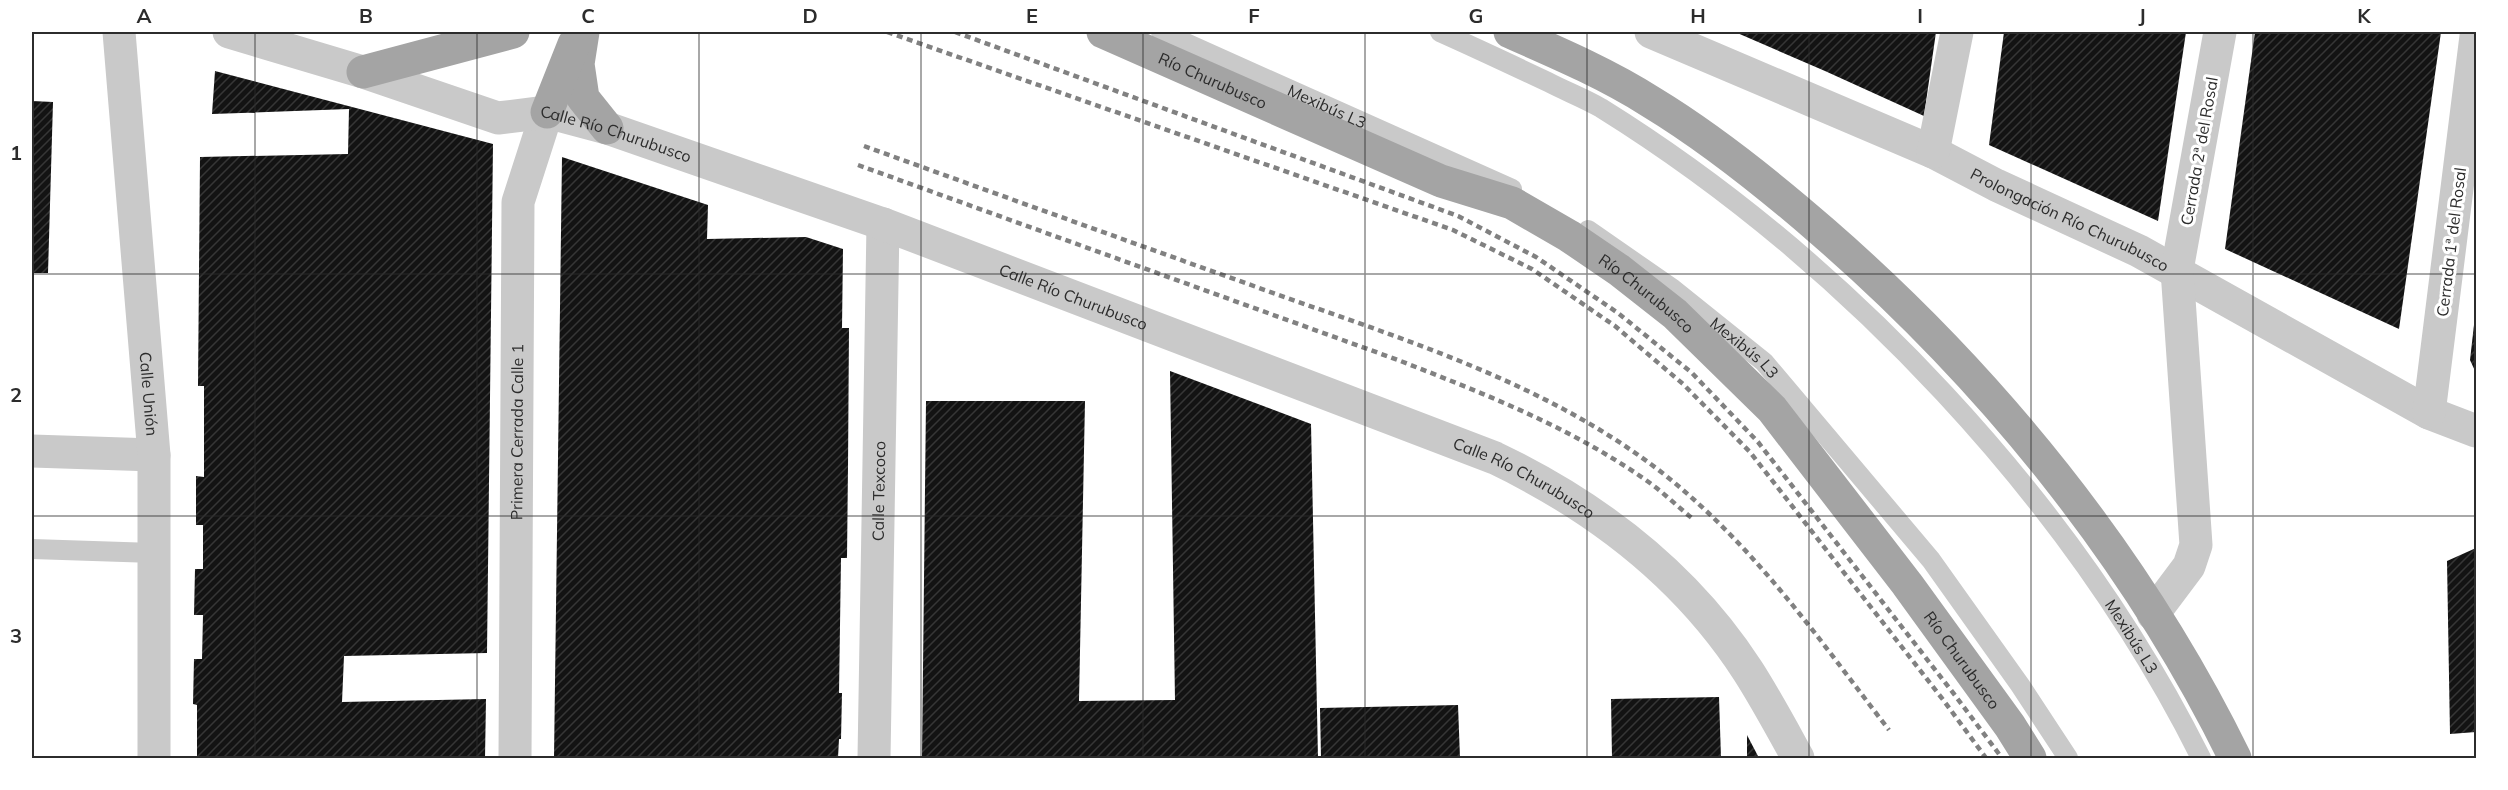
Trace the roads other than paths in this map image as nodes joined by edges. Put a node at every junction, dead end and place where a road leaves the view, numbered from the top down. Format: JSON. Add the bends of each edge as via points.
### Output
{"nodes":[{"id":1,"x":119,"y":32,"type":"edge"},
{"id":2,"x":230,"y":32,"type":"edge"},
{"id":3,"x":513,"y":32,"type":"edge"},
{"id":4,"x":581,"y":32,"type":"edge"},
{"id":5,"x":1103,"y":32,"type":"edge"},
{"id":6,"x":1161,"y":32,"type":"edge"},
{"id":7,"x":1440,"y":32,"type":"edge"},
{"id":8,"x":1510,"y":32,"type":"edge"},
{"id":9,"x":1651,"y":32,"type":"edge"},
{"id":10,"x":1957,"y":32,"type":"edge"},
{"id":11,"x":2220,"y":32,"type":"edge"},
{"id":12,"x":2476,"y":36,"type":"edge"},
{"id":13,"x":363,"y":72,"type":"junction"},
{"id":14,"x":547,"y":112,"type":"junction"},
{"id":15,"x":607,"y":128,"type":"junction"},
{"id":16,"x":1933,"y":152,"type":"junction"},
{"id":17,"x":883,"y":224,"type":"junction"},
{"id":18,"x":2177,"y":270,"type":"junction"},
{"id":19,"x":2429,"y":413,"type":"junction"},
{"id":20,"x":2476,"y":431,"type":"edge"},
{"id":21,"x":32,"y":451,"type":"edge"},
{"id":22,"x":154,"y":455,"type":"junction"},
{"id":23,"x":32,"y":549,"type":"edge"},
{"id":24,"x":154,"y":553,"type":"junction"},
{"id":25,"x":2152,"y":614,"type":"junction"},
{"id":26,"x":154,"y":759,"type":"edge"},
{"id":27,"x":515,"y":759,"type":"edge"},
{"id":28,"x":874,"y":759,"type":"edge"},
{"id":29,"x":1798,"y":759,"type":"edge"},
{"id":30,"x":2030,"y":759,"type":"edge"},
{"id":31,"x":2068,"y":759,"type":"edge"},
{"id":32,"x":2201,"y":759,"type":"edge"},
{"id":33,"x":2235,"y":759,"type":"edge"}],
"edges":[{"from":1,"to":22,"type":"street","name":"Calle Unión"},
{"from":2,"to":13,"type":"street","name":"Calle Río Churubusco"},
{"from":3,"to":13,"type":"main road"},
{"from":4,"to":14,"type":"main road"},
{"from":4,"to":15,"type":"main road","via":[[578,64],[583,98]]},
{"from":5,"to":30,"type":"main road","name":"Río Churubusco","via":[[1441,181],[1512,203],[1619,270],[1675,314],[1772,408],[1907,584]]},
{"from":6,"to":31,"type":"lane","name":"Mexibús L3","via":[[1573,220],[1719,324],[1764,362],[1931,560]]},
{"from":7,"to":32,"type":"lane","name":"Mexibús L3","via":[[1599,106],[1681,161],[1835,285],[1907,354],[2037,503],[2115,612]]},
{"from":8,"to":25,"type":"main road","via":[[1585,66],[1660,107],[1791,204],[1865,269],[2009,419],[2064,487]]},
{"from":9,"to":16,"type":"street","name":"Prolongación Río Churubusco"},
{"from":10,"to":16,"type":"street"},
{"from":11,"to":18,"type":"street","name":"Cerrada 2ª del Rosal"},
{"from":12,"to":19,"type":"street","name":"Cerrada 1ª del Rosal"},
{"from":13,"to":14,"type":"street","name":"Calle Río Churubusco","via":[[498,118]]},
{"from":14,"to":15,"type":"street","name":"Calle Río Churubusco"},
{"from":14,"to":27,"type":"street","name":"Primera Cerrada Calle 1","via":[[518,202]]},
{"from":15,"to":17,"type":"street","name":"Calle Río Churubusco"},
{"from":16,"to":18,"type":"street","name":"Prolongación Río Churubusco"},
{"from":17,"to":28,"type":"street","name":"Calle Texcoco"},
{"from":17,"to":29,"type":"street","name":"Calle Río Churubusco","via":[[1484,453],[1538,478],[1617,530],[1688,594],[1747,669]]},
{"from":18,"to":19,"type":"street","name":"Prolongación Río Churubusco"},
{"from":18,"to":25,"type":"street","name":"Cerrada 2ª del Rosal","via":[[2196,545],[2189,566]]},
{"from":19,"to":20,"type":"street","name":"Prolongación Río Churubusco"},
{"from":21,"to":22,"type":"street"},
{"from":22,"to":24,"type":"street","name":"Calle Unión"},
{"from":23,"to":24,"type":"lane"},
{"from":24,"to":26,"type":"street","name":"Calle Unión"},
{"from":25,"to":33,"type":"main road"}]}
